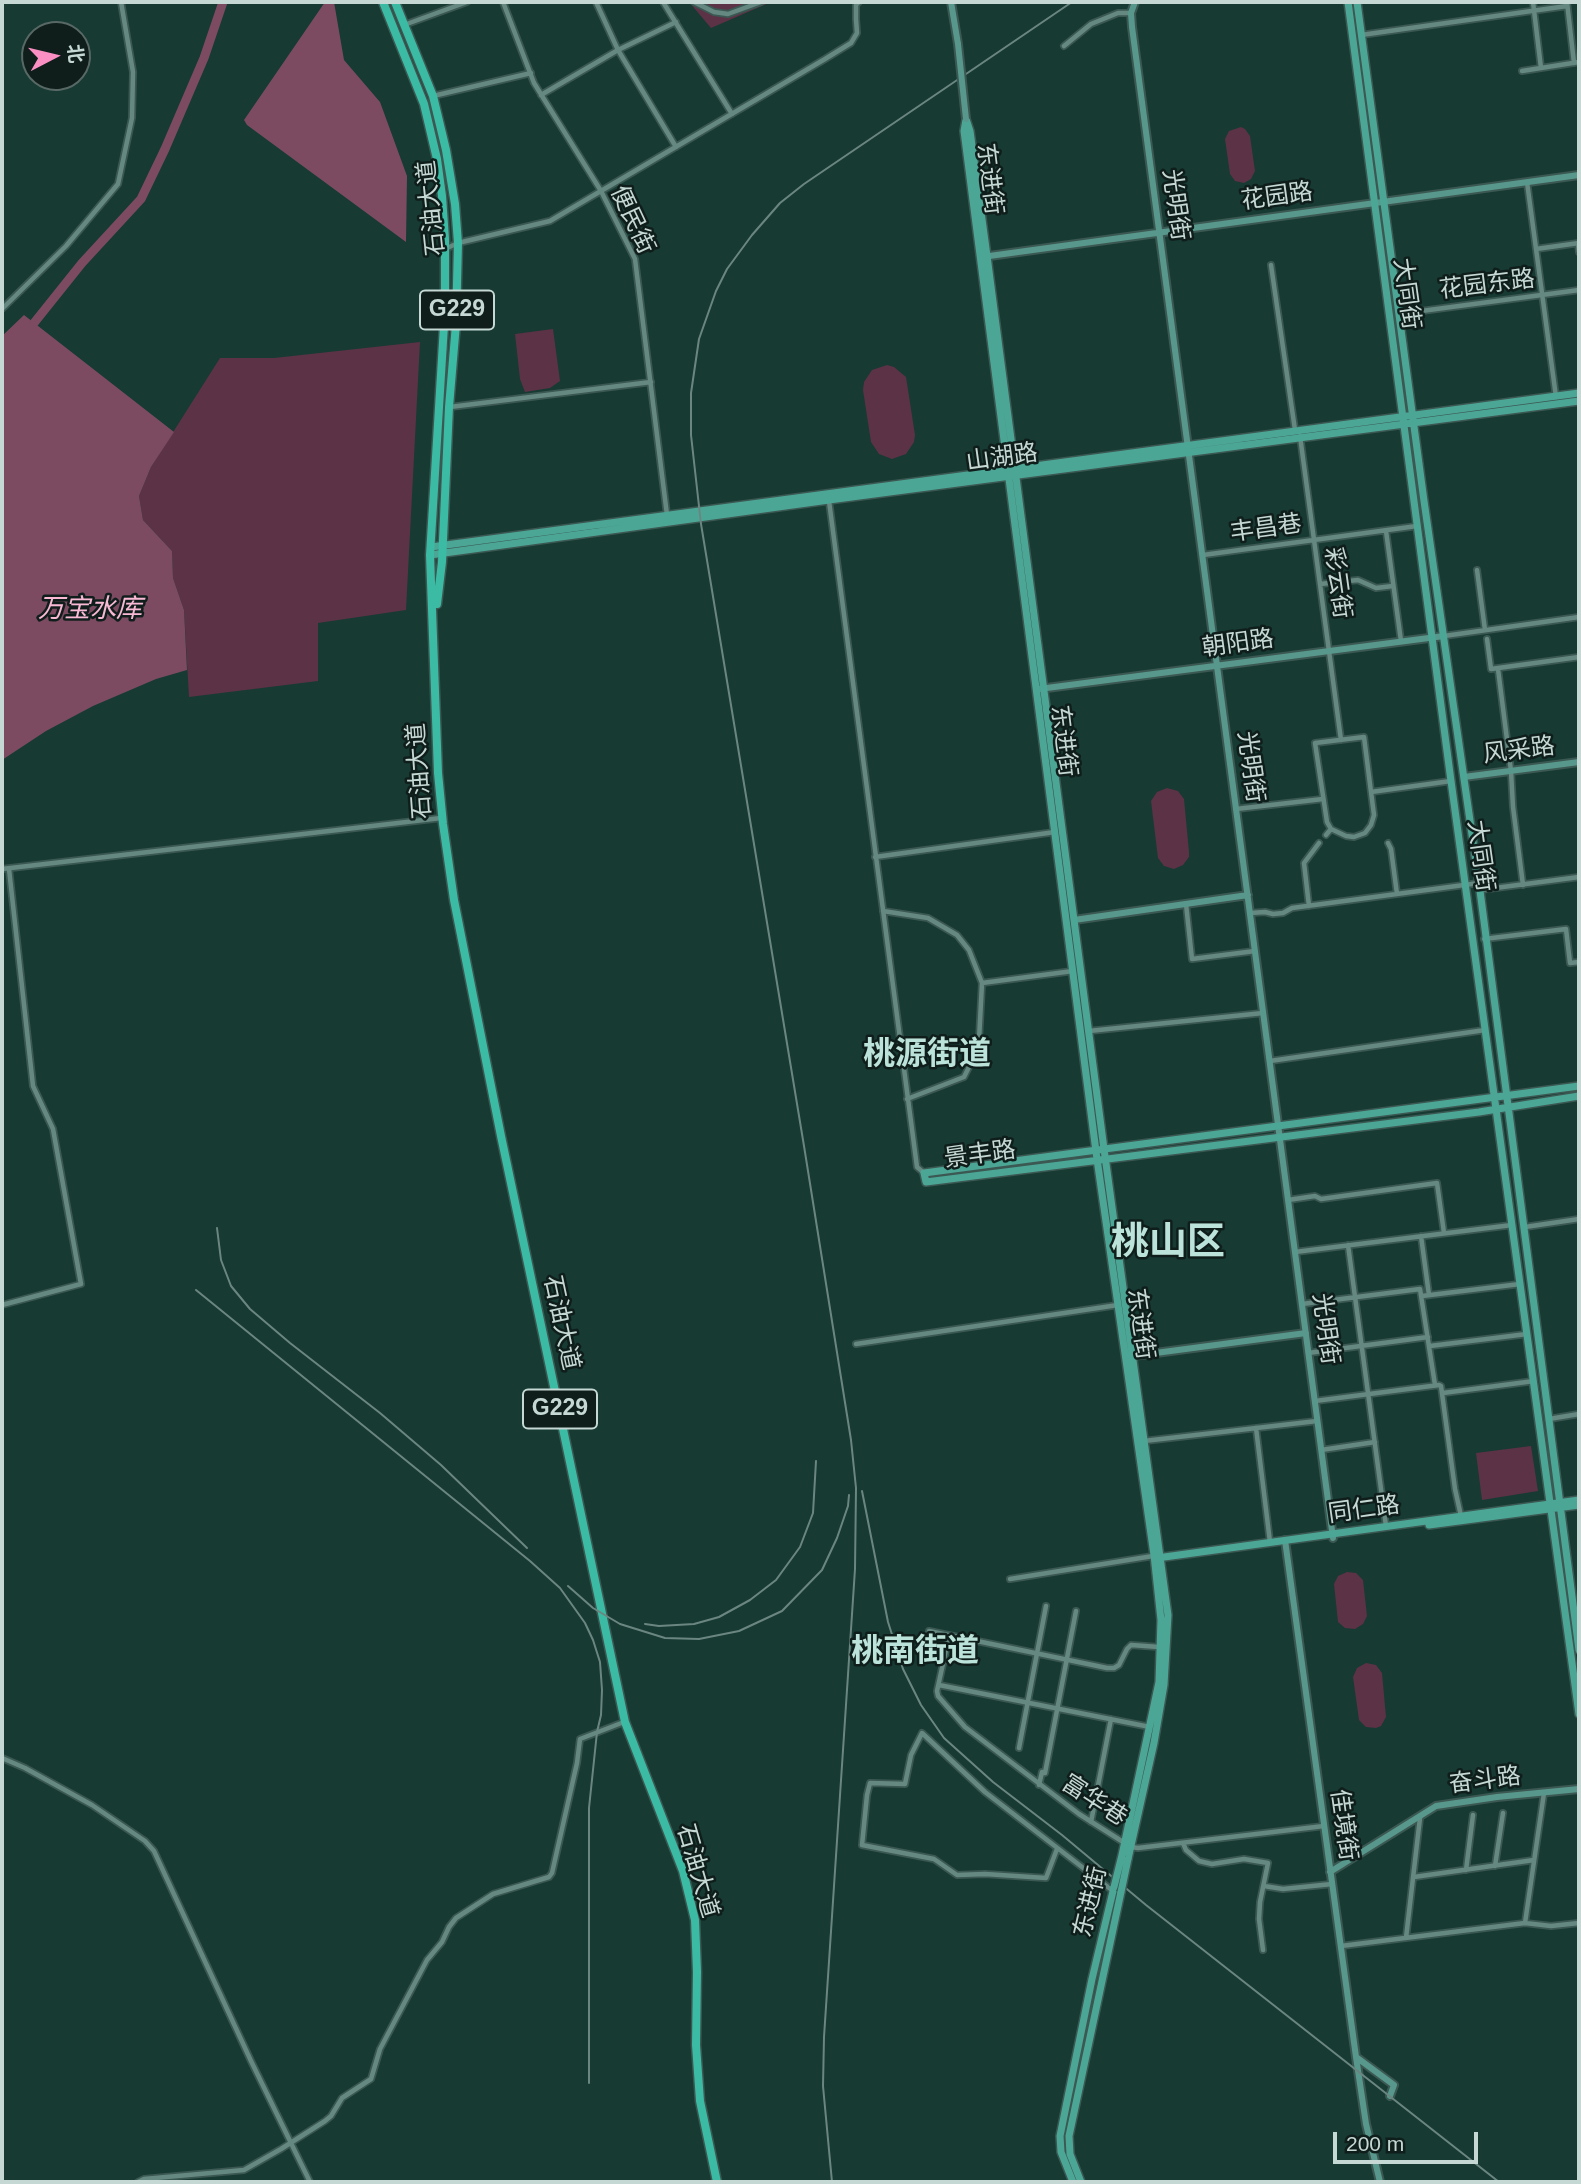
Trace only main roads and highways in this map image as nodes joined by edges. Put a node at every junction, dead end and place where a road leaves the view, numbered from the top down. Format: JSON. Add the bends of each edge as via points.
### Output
{"nodes":[{"id":1,"x":383,"y":2,"type":"edge"},
{"id":2,"x":395,"y":2,"type":"edge"},
{"id":3,"x":1348,"y":2,"type":"edge"},
{"id":4,"x":1357,"y":2,"type":"edge"},
{"id":5,"x":966,"y":119,"type":"road end"},
{"id":6,"x":1579,"y":393,"type":"edge"},
{"id":7,"x":1557,"y":400,"type":"junction"},
{"id":8,"x":1579,"y":401,"type":"edge"},
{"id":9,"x":1414,"y":419,"type":"junction"},
{"id":10,"x":1404,"y":420,"type":"junction"},
{"id":11,"x":1012,"y":472,"type":"junction"},
{"id":12,"x":442,"y":549,"type":"junction"},
{"id":13,"x":431,"y":551,"type":"junction"},
{"id":14,"x":434,"y":627,"type":"junction"},
{"id":15,"x":1040,"y":689,"type":"junction"},
{"id":16,"x":1579,"y":1086,"type":"edge"},
{"id":17,"x":1505,"y":1095,"type":"junction"},
{"id":18,"x":1495,"y":1096,"type":"junction"},
{"id":19,"x":1579,"y":1096,"type":"edge"},
{"id":20,"x":1507,"y":1108,"type":"junction"},
{"id":21,"x":1497,"y":1110,"type":"junction"},
{"id":22,"x":1101,"y":1154,"type":"junction"},
{"id":23,"x":924,"y":1173,"type":"road end"},
{"id":24,"x":1122,"y":1304,"type":"junction"},
{"id":25,"x":1579,"y":1503,"type":"edge"},
{"id":26,"x":1556,"y":1506,"type":"junction"},
{"id":27,"x":1332,"y":1536,"type":"junction"},
{"id":28,"x":1286,"y":1542,"type":"junction"},
{"id":29,"x":1157,"y":1559,"type":"junction"},
{"id":30,"x":1579,"y":1641,"type":"edge"},
{"id":31,"x":1579,"y":1650,"type":"edge"},
{"id":32,"x":1579,"y":1714,"type":"edge"},
{"id":33,"x":1128,"y":1844,"type":"junction"},
{"id":34,"x":1116,"y":1890,"type":"junction"},
{"id":35,"x":717,"y":2182,"type":"edge"},
{"id":36,"x":1073,"y":2182,"type":"edge"},
{"id":37,"x":1081,"y":2182,"type":"edge"}],
"edges":[{"from":1,"to":13,"type":"highway","name":"石油大道","number":"G229","via":[[424,104],[441,183],[445,309]]},
{"from":2,"to":12,"type":"highway","name":"石油大道","number":"G229","via":[[433,96],[455,204],[456,324]]},
{"from":3,"to":10,"type":"main road","name":"大同街"},
{"from":4,"to":9,"type":"main road","name":"大同街"},
{"from":5,"to":11,"type":"main road","name":"东进街"},
{"from":6,"to":7,"type":"main road","name":"山湖路"},
{"from":7,"to":8,"type":"main road","name":"山湖路"},
{"from":7,"to":9,"type":"main road","name":"山湖路"},
{"from":9,"to":10,"type":"main road","name":"山湖路"},
{"from":9,"to":17,"type":"main road","name":"大同街"},
{"from":10,"to":11,"type":"main road","name":"山湖路"},
{"from":10,"to":18,"type":"main road","name":"大同街"},
{"from":11,"to":12,"type":"main road","name":"山湖路"},
{"from":11,"to":12,"type":"main road","name":"山湖路"},
{"from":11,"to":15,"type":"main road","name":"东进街"},
{"from":12,"to":13,"type":"main road","name":"山湖路"},
{"from":12,"to":14,"type":"highway","name":"石油大道","number":"G229"},
{"from":13,"to":14,"type":"highway","name":"石油大道","number":"G229"},
{"from":14,"to":35,"type":"highway","name":"石油大道","number":"G229","via":[[438,773],[454,900],[625,1722],[683,1871],[695,1920],[700,2101]]},
{"from":15,"to":22,"type":"main road","name":"东进街","via":[[1073,971]]},
{"from":15,"to":22,"type":"main road","name":"东进街","via":[[1089,1031]]},
{"from":16,"to":17,"type":"main road","name":"景丰路"},
{"from":17,"to":18,"type":"main road","name":"景丰路"},
{"from":17,"to":20,"type":"main road","name":"大同街"},
{"from":18,"to":21,"type":"main road","name":"大同街"},
{"from":18,"to":22,"type":"main road","name":"景丰路"},
{"from":19,"to":20,"type":"main road","name":"景丰路"},
{"from":20,"to":21,"type":"main road","name":"景丰路"},
{"from":20,"to":26,"type":"main road","name":"大同街"},
{"from":21,"to":22,"type":"main road","name":"景丰路"},
{"from":21,"to":26,"type":"main road","name":"大同街"},
{"from":22,"to":23,"type":"main road","name":"景丰路"},
{"from":22,"to":24,"type":"main road","name":"东进街"},
{"from":24,"to":29,"type":"main road","name":"东进街"},
{"from":24,"to":29,"type":"main road","name":"东进街","via":[[1133,1356]]},
{"from":25,"to":26,"type":"main road","name":"同仁路"},
{"from":26,"to":27,"type":"main road","name":"同仁路"},
{"from":26,"to":27,"type":"main road","name":"同仁路"},
{"from":26,"to":30,"type":"main road","name":"大同街"},
{"from":26,"to":32,"type":"main road","name":"大同街"},
{"from":27,"to":28,"type":"main road","name":"同仁路"},
{"from":28,"to":29,"type":"main road","name":"同仁路"},
{"from":28,"to":29,"type":"main road","name":"同仁路"},
{"from":29,"to":33,"type":"main road","name":"东进街","via":[[1159,1682]]},
{"from":29,"to":33,"type":"main road","name":"东进街","via":[[1168,1615],[1164,1685]]},
{"from":30,"to":31,"type":"main road","name":"大同街"},
{"from":33,"to":34,"type":"main road","name":"东进街","bridge":true},
{"from":34,"to":36,"type":"main road","name":"东进街","via":[[1092,1979],[1060,2136]]},
{"from":34,"to":37,"type":"main road","name":"东进街","via":[[1069,2136],[1070,2154]]}]}
